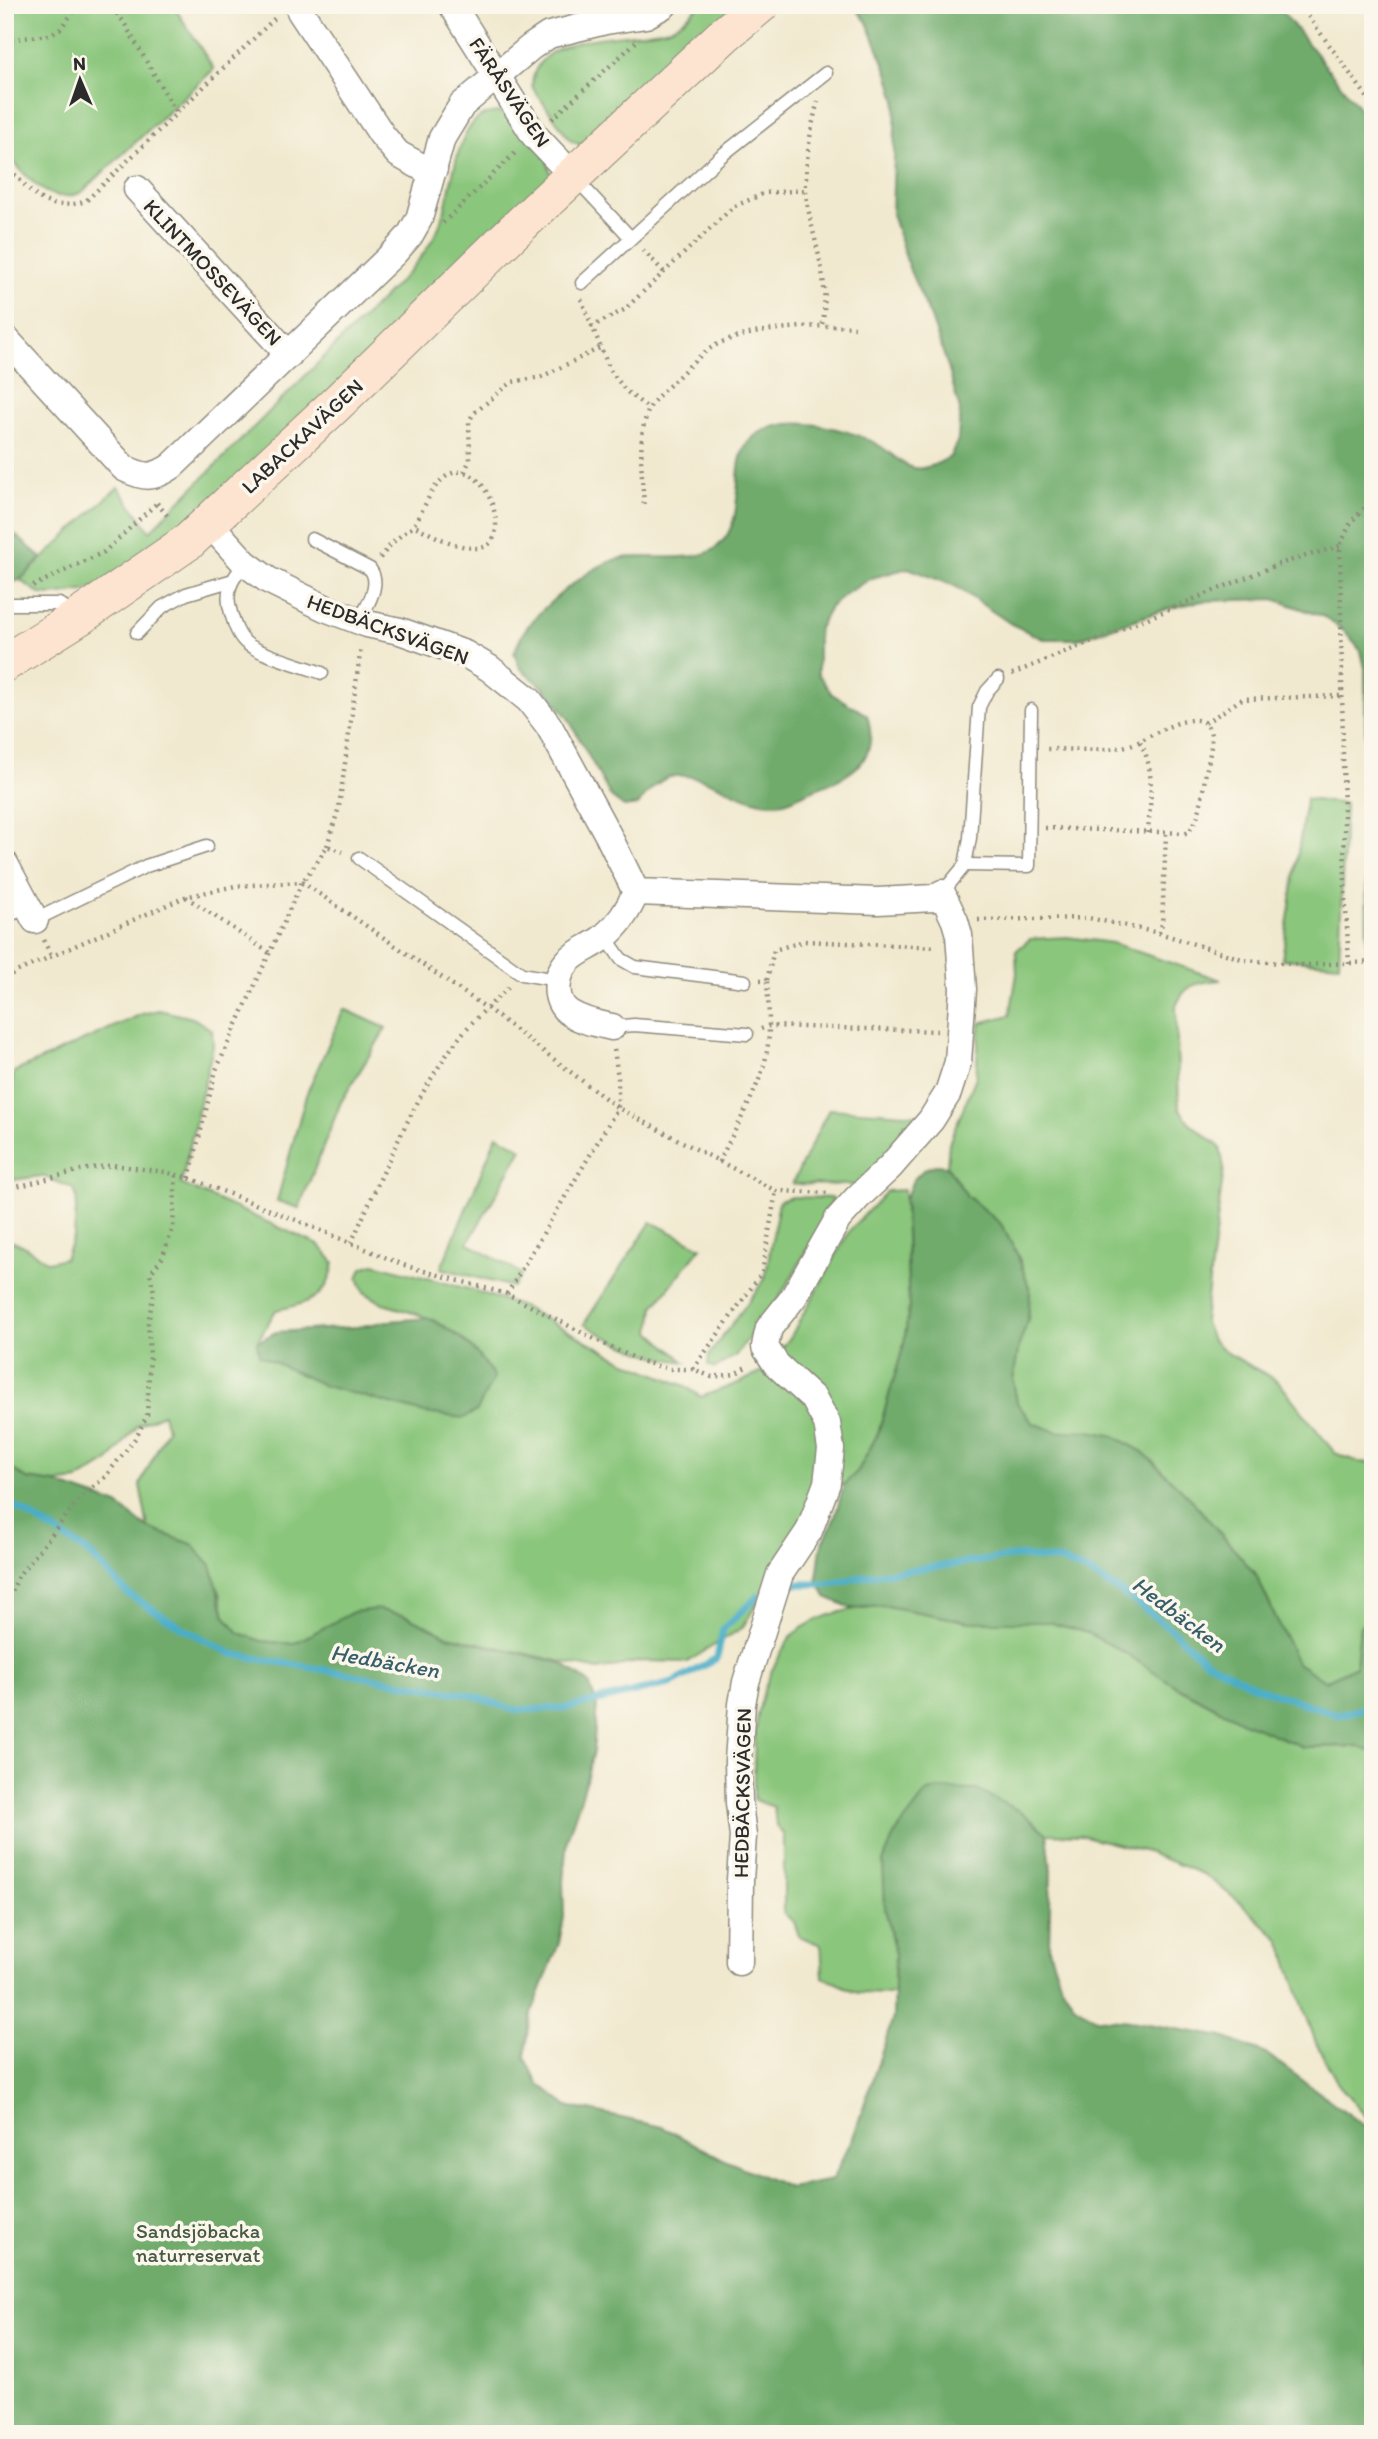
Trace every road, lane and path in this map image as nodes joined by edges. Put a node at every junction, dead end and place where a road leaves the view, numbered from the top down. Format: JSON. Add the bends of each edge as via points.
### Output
{"nodes":[{"id":1,"x":79,"y":5,"type":"edge"},
{"id":2,"x":106,"y":5,"type":"edge"},
{"id":3,"x":452,"y":5,"type":"edge"},
{"id":4,"x":664,"y":5,"type":"edge"},
{"id":5,"x":761,"y":5,"type":"edge"},
{"id":6,"x":1300,"y":5,"type":"edge"},
{"id":7,"x":290,"y":13,"type":"joint"},
{"id":8,"x":606,"y":13,"type":"edge"},
{"id":9,"x":5,"y":40,"type":"edge"},
{"id":10,"x":826,"y":73,"type":"joint"},
{"id":11,"x":498,"y":76,"type":"junction"},
{"id":12,"x":1373,"y":104,"type":"edge"},
{"id":13,"x":176,"y":112,"type":"junction"},
{"id":14,"x":5,"y":164,"type":"edge"},
{"id":15,"x":434,"y":170,"type":"junction"},
{"id":16,"x":573,"y":176,"type":"junction"},
{"id":17,"x":137,"y":189,"type":"dead end"},
{"id":18,"x":807,"y":190,"type":"junction"},
{"id":19,"x":631,"y":238,"type":"junction"},
{"id":20,"x":664,"y":272,"type":"junction"},
{"id":21,"x":582,"y":283,"type":"joint"},
{"id":22,"x":822,"y":324,"type":"junction"},
{"id":23,"x":591,"y":327,"type":"junction"},
{"id":24,"x":855,"y":327,"type":"dead end"},
{"id":25,"x":5,"y":338,"type":"edge"},
{"id":26,"x":600,"y":348,"type":"junction"},
{"id":27,"x":289,"y":355,"type":"junction"},
{"id":28,"x":649,"y":409,"type":"junction"},
{"id":29,"x":464,"y":472,"type":"junction"},
{"id":30,"x":160,"y":474,"type":"junction"},
{"id":31,"x":1373,"y":499,"type":"edge"},
{"id":32,"x":644,"y":504,"type":"dead end"},
{"id":33,"x":209,"y":523,"type":"junction"},
{"id":34,"x":413,"y":525,"type":"junction"},
{"id":35,"x":312,"y":539,"type":"dead end"},
{"id":36,"x":1340,"y":546,"type":"junction"},
{"id":37,"x":370,"y":569,"type":"junction"},
{"id":38,"x":238,"y":572,"type":"junction"},
{"id":39,"x":31,"y":587,"type":"dead end"},
{"id":40,"x":5,"y":604,"type":"edge"},
{"id":41,"x":82,"y":615,"type":"junction"},
{"id":42,"x":364,"y":622,"type":"junction"},
{"id":43,"x":137,"y":633,"type":"dead end"},
{"id":44,"x":5,"y":663,"type":"edge"},
{"id":45,"x":322,"y":673,"type":"dead end"},
{"id":46,"x":998,"y":680,"type":"joint"},
{"id":47,"x":1341,"y":696,"type":"junction"},
{"id":48,"x":1031,"y":709,"type":"dead end"},
{"id":49,"x":1205,"y":723,"type":"junction"},
{"id":50,"x":1140,"y":742,"type":"junction"},
{"id":51,"x":1031,"y":750,"type":"junction"},
{"id":52,"x":1030,"y":828,"type":"junction"},
{"id":53,"x":1148,"y":833,"type":"junction"},
{"id":54,"x":1166,"y":834,"type":"junction"},
{"id":55,"x":207,"y":846,"type":"dead end"},
{"id":56,"x":327,"y":846,"type":"junction"},
{"id":57,"x":359,"y":858,"type":"joint"},
{"id":58,"x":5,"y":864,"type":"edge"},
{"id":59,"x":965,"y":865,"type":"junction"},
{"id":60,"x":302,"y":882,"type":"junction"},
{"id":61,"x":636,"y":892,"type":"junction"},
{"id":62,"x":942,"y":894,"type":"junction"},
{"id":63,"x":185,"y":897,"type":"junction"},
{"id":64,"x":23,"y":914,"type":"edge"},
{"id":65,"x":956,"y":921,"type":"junction"},
{"id":66,"x":1160,"y":933,"type":"junction"},
{"id":67,"x":606,"y":936,"type":"junction"},
{"id":68,"x":961,"y":948,"type":"junction"},
{"id":69,"x":271,"y":954,"type":"junction"},
{"id":70,"x":1373,"y":962,"type":"edge"},
{"id":71,"x":1349,"y":964,"type":"junction"},
{"id":72,"x":522,"y":974,"type":"junction"},
{"id":73,"x":5,"y":977,"type":"edge"},
{"id":74,"x":557,"y":980,"type":"junction"},
{"id":75,"x":767,"y":980,"type":"junction"},
{"id":76,"x":745,"y":981,"type":"joint"},
{"id":77,"x":488,"y":1009,"type":"junction"},
{"id":78,"x":769,"y":1026,"type":"junction"},
{"id":79,"x":612,"y":1027,"type":"junction"},
{"id":80,"x":961,"y":1030,"type":"junction"},
{"id":81,"x":747,"y":1034,"type":"joint"},
{"id":82,"x":618,"y":1108,"type":"junction"},
{"id":83,"x":719,"y":1162,"type":"junction"},
{"id":84,"x":176,"y":1174,"type":"junction"},
{"id":85,"x":189,"y":1178,"type":"junction"},
{"id":86,"x":5,"y":1190,"type":"edge"},
{"id":87,"x":776,"y":1191,"type":"junction"},
{"id":88,"x":858,"y":1197,"type":"junction"},
{"id":89,"x":351,"y":1243,"type":"junction"},
{"id":90,"x":507,"y":1294,"type":"junction"},
{"id":91,"x":768,"y":1353,"type":"junction"},
{"id":92,"x":693,"y":1369,"type":"junction"},
{"id":93,"x":5,"y":1603,"type":"edge"},
{"id":94,"x":739,"y":1962,"type":"dead end"}],
"edges":[{"from":1,"to":9,"type":"path","via":[[60,29],[49,35]]},
{"from":2,"to":13,"type":"path","via":[[123,21]]},
{"from":3,"to":11,"type":"street","name":"FÄRÅSVÄGEN"},
{"from":4,"to":8,"type":"street","name":"KLINTMOSSEVÄGEN","via":[[646,15]]},
{"from":5,"to":16,"type":"street","name":"LABACKAVÄGEN"},
{"from":6,"to":12,"type":"path"},
{"from":7,"to":13,"type":"path"},
{"from":7,"to":15,"type":"street","via":[[398,154]]},
{"from":8,"to":11,"type":"street","name":"KLINTMOSSEVÄGEN","via":[[549,35]]},
{"from":10,"to":18,"type":"path","via":[[813,118]]},
{"from":10,"to":19,"type":"lane","via":[[721,156]]},
{"from":11,"to":15,"type":"street","name":"KLINTMOSSEVÄGEN","via":[[462,105],[442,138]]},
{"from":11,"to":16,"type":"street","name":"FÄRÅSVÄGEN","via":[[534,135]]},
{"from":13,"to":14,"type":"path","via":[[86,201],[69,206],[47,203]]},
{"from":15,"to":27,"type":"street","name":"KLINTMOSSEVÄGEN","via":[[410,235]]},
{"from":16,"to":19,"type":"lane"},
{"from":16,"to":33,"type":"street","name":"LABACKAVÄGEN"},
{"from":17,"to":27,"type":"street","name":"KLINTMOSSEVÄGEN"},
{"from":18,"to":20,"type":"path","via":[[765,192],[733,207]]},
{"from":18,"to":22,"type":"path","via":[[824,283]]},
{"from":19,"to":20,"type":"path"},
{"from":19,"to":21,"type":"lane"},
{"from":20,"to":23,"type":"path","via":[[624,310]]},
{"from":21,"to":23,"type":"path","via":[[581,303]]},
{"from":22,"to":24,"type":"path"},
{"from":22,"to":28,"type":"path","via":[[735,338],[715,346]]},
{"from":23,"to":26,"type":"path"},
{"from":25,"to":30,"type":"street","via":[[124,468],[140,476]]},
{"from":26,"to":28,"type":"path","via":[[626,391]]},
{"from":26,"to":29,"type":"path","via":[[541,377],[512,382],[473,414],[470,460]]},
{"from":27,"to":30,"type":"street","name":"KLINTMOSSEVÄGEN"},
{"from":28,"to":32,"type":"path","via":[[641,467]]},
{"from":29,"to":34,"type":"path","via":[[448,474],[442,480]]},
{"from":29,"to":34,"type":"path","via":[[481,482],[492,506],[497,520],[492,542],[486,547],[466,547]]},
{"from":30,"to":39,"type":"path","via":[[169,488],[104,552]]},
{"from":31,"to":36,"type":"path","via":[[1350,522]]},
{"from":33,"to":38,"type":"street","name":"HEDBÄCKSVÄGEN"},
{"from":33,"to":41,"type":"street","name":"LABACKAVÄGEN"},
{"from":34,"to":37,"type":"path"},
{"from":35,"to":37,"type":"lane"},
{"from":36,"to":46,"type":"path","via":[[1279,564]]},
{"from":36,"to":47,"type":"path"},
{"from":37,"to":42,"type":"lane","via":[[376,583]]},
{"from":38,"to":42,"type":"street","name":"HEDBÄCKSVÄGEN","via":[[268,580]]},
{"from":38,"to":43,"type":"lane","via":[[162,607]]},
{"from":38,"to":45,"type":"lane","via":[[228,605],[247,644]]},
{"from":40,"to":41,"type":"lane","via":[[59,604]]},
{"from":41,"to":44,"type":"street","name":"LABACKAVÄGEN"},
{"from":42,"to":56,"type":"path","via":[[339,807]]},
{"from":42,"to":61,"type":"street","name":"HEDBÄCKSVÄGEN","via":[[465,654],[529,700],[549,726]]},
{"from":46,"to":59,"type":"lane","via":[[979,708]]},
{"from":47,"to":49,"type":"path","via":[[1242,699]]},
{"from":47,"to":71,"type":"path"},
{"from":48,"to":51,"type":"lane"},
{"from":49,"to":50,"type":"path","via":[[1180,721]]},
{"from":49,"to":54,"type":"path","via":[[1211,745],[1198,814],[1187,834]]},
{"from":50,"to":51,"type":"path","via":[[1116,748]]},
{"from":50,"to":53,"type":"path","via":[[1150,762]]},
{"from":51,"to":52,"type":"lane"},
{"from":52,"to":53,"type":"path"},
{"from":52,"to":59,"type":"lane","via":[[1029,866]]},
{"from":53,"to":54,"type":"path"},
{"from":54,"to":66,"type":"path"},
{"from":55,"to":64,"type":"lane"},
{"from":56,"to":57,"type":"path"},
{"from":56,"to":60,"type":"path"},
{"from":57,"to":72,"type":"lane"},
{"from":58,"to":64,"type":"street"},
{"from":59,"to":62,"type":"lane"},
{"from":60,"to":63,"type":"path","via":[[235,886]]},
{"from":60,"to":69,"type":"path"},
{"from":60,"to":77,"type":"path"},
{"from":61,"to":62,"type":"street","via":[[878,901]]},
{"from":61,"to":67,"type":"street","via":[[628,910]]},
{"from":62,"to":65,"type":"street"},
{"from":63,"to":69,"type":"path"},
{"from":63,"to":73,"type":"path"},
{"from":65,"to":66,"type":"path","via":[[1089,918]]},
{"from":65,"to":68,"type":"street"},
{"from":66,"to":71,"type":"path","via":[[1245,960]]},
{"from":67,"to":74,"type":"street","via":[[569,959]]},
{"from":67,"to":76,"type":"lane","via":[[621,960],[635,967]]},
{"from":68,"to":75,"type":"path","via":[[804,941],[774,950]]},
{"from":68,"to":80,"type":"street"},
{"from":69,"to":85,"type":"path","via":[[216,1070]]},
{"from":70,"to":71,"type":"path"},
{"from":72,"to":74,"type":"lane"},
{"from":72,"to":77,"type":"path"},
{"from":74,"to":79,"type":"street","via":[[558,996],[568,1012]]},
{"from":75,"to":76,"type":"path"},
{"from":75,"to":78,"type":"path"},
{"from":77,"to":82,"type":"path"},
{"from":77,"to":89,"type":"path","via":[[438,1068]]},
{"from":78,"to":80,"type":"path"},
{"from":78,"to":81,"type":"path"},
{"from":78,"to":83,"type":"path","via":[[763,1070]]},
{"from":79,"to":81,"type":"lane"},
{"from":79,"to":82,"type":"path"},
{"from":80,"to":88,"type":"street","via":[[958,1062],[948,1093],[931,1120]]},
{"from":82,"to":83,"type":"path"},
{"from":82,"to":90,"type":"path"},
{"from":83,"to":87,"type":"path"},
{"from":84,"to":85,"type":"path"},
{"from":84,"to":86,"type":"path","via":[[113,1165]]},
{"from":84,"to":93,"type":"path","via":[[173,1228],[150,1275],[154,1292],[148,1323],[147,1415],[105,1477],[79,1499],[18,1576]]},
{"from":85,"to":89,"type":"path"},
{"from":87,"to":88,"type":"path"},
{"from":87,"to":92,"type":"path","via":[[762,1273]]},
{"from":88,"to":91,"type":"street","via":[[838,1219],[793,1298],[769,1328]]},
{"from":89,"to":90,"type":"path","via":[[406,1266]]},
{"from":90,"to":92,"type":"path","via":[[644,1362],[668,1369]]},
{"from":91,"to":92,"type":"path","via":[[735,1374],[712,1377]]},
{"from":91,"to":94,"type":"street","name":"HEDBÄCKSVÄGEN","via":[[814,1399],[827,1423],[831,1449],[827,1483],[809,1531],[780,1574],[742,1704]]}]}
